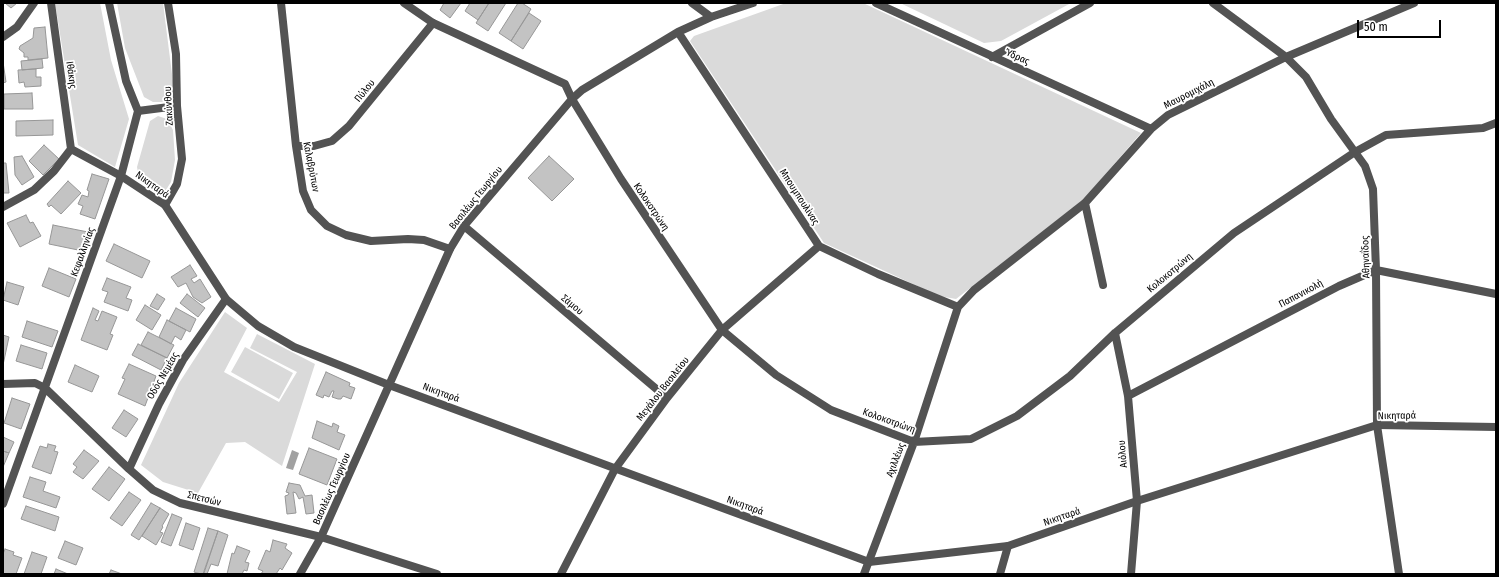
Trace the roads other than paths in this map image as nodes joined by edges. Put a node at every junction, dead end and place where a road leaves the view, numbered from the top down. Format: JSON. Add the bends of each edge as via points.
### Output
{"nodes":[{"id":1,"x":34,"y":3,"type":"edge"},
{"id":2,"x":51,"y":3,"type":"edge"},
{"id":3,"x":109,"y":3,"type":"edge"},
{"id":4,"x":168,"y":3,"type":"edge"},
{"id":5,"x":281,"y":3,"type":"edge"},
{"id":6,"x":404,"y":3,"type":"edge"},
{"id":7,"x":692,"y":3,"type":"edge"},
{"id":8,"x":753,"y":3,"type":"edge"},
{"id":9,"x":876,"y":3,"type":"edge"},
{"id":10,"x":1090,"y":3,"type":"edge"},
{"id":11,"x":1213,"y":3,"type":"edge"},
{"id":12,"x":1414,"y":3,"type":"edge"},
{"id":13,"x":711,"y":17,"type":"junction"},
{"id":14,"x":433,"y":23,"type":"junction"},
{"id":15,"x":678,"y":32,"type":"junction"},
{"id":16,"x":3,"y":37,"type":"edge"},
{"id":17,"x":992,"y":57,"type":"junction"},
{"id":18,"x":1286,"y":57,"type":"junction"},
{"id":19,"x":572,"y":99,"type":"junction"},
{"id":20,"x":177,"y":106,"type":"junction"},
{"id":21,"x":138,"y":111,"type":"junction"},
{"id":22,"x":1496,"y":123,"type":"edge"},
{"id":23,"x":1151,"y":129,"type":"junction"},
{"id":24,"x":296,"y":146,"type":"junction"},
{"id":25,"x":71,"y":149,"type":"junction"},
{"id":26,"x":1355,"y":152,"type":"junction"},
{"id":27,"x":122,"y":176,"type":"junction"},
{"id":28,"x":1085,"y":203,"type":"junction"},
{"id":29,"x":165,"y":205,"type":"junction"},
{"id":30,"x":3,"y":206,"type":"edge"},
{"id":31,"x":464,"y":226,"type":"junction"},
{"id":32,"x":819,"y":246,"type":"junction"},
{"id":33,"x":450,"y":249,"type":"junction"},
{"id":34,"x":1376,"y":270,"type":"junction"},
{"id":35,"x":1103,"y":285,"type":"dead end"},
{"id":36,"x":1496,"y":294,"type":"edge"},
{"id":37,"x":226,"y":299,"type":"junction"},
{"id":38,"x":958,"y":307,"type":"junction"},
{"id":39,"x":722,"y":330,"type":"junction"},
{"id":40,"x":1115,"y":333,"type":"junction"},
{"id":41,"x":3,"y":384,"type":"edge"},
{"id":42,"x":389,"y":385,"type":"junction"},
{"id":43,"x":45,"y":388,"type":"junction"},
{"id":44,"x":1128,"y":396,"type":"junction"},
{"id":45,"x":667,"y":398,"type":"junction"},
{"id":46,"x":1377,"y":425,"type":"junction"},
{"id":47,"x":1496,"y":427,"type":"edge"},
{"id":48,"x":914,"y":442,"type":"junction"},
{"id":49,"x":129,"y":469,"type":"junction"},
{"id":50,"x":615,"y":469,"type":"junction"},
{"id":51,"x":1137,"y":501,"type":"junction"},
{"id":52,"x":3,"y":504,"type":"edge"},
{"id":53,"x":321,"y":537,"type":"junction"},
{"id":54,"x":1008,"y":546,"type":"junction"},
{"id":55,"x":869,"y":562,"type":"junction"},
{"id":56,"x":300,"y":574,"type":"edge"},
{"id":57,"x":437,"y":574,"type":"edge"},
{"id":58,"x":561,"y":574,"type":"edge"},
{"id":59,"x":864,"y":574,"type":"edge"},
{"id":60,"x":1000,"y":574,"type":"edge"},
{"id":61,"x":1131,"y":574,"type":"edge"},
{"id":62,"x":1399,"y":574,"type":"edge"}],
"edges":[{"from":1,"to":16,"type":"street","via":[[16,27]]},
{"from":2,"to":25,"type":"street","name":"Ιθάκης"},
{"from":3,"to":21,"type":"street","via":[[126,82]]},
{"from":4,"to":20,"type":"street","name":"Ζακύνθου","via":[[176,54]]},
{"from":5,"to":24,"type":"street","name":"Καλαβρύτων"},
{"from":6,"to":14,"type":"street","name":"Κολοκοτρώνη"},
{"from":7,"to":13,"type":"street"},
{"from":8,"to":13,"type":"street","name":"Βασιλέως Γεωργίου"},
{"from":9,"to":17,"type":"street","name":"Ύδρας"},
{"from":10,"to":17,"type":"street"},
{"from":11,"to":18,"type":"street","name":"Αθηναΐδος"},
{"from":12,"to":18,"type":"street","name":"Μαυρομιχάλη"},
{"from":13,"to":15,"type":"street","name":"Βασιλέως Γεωργίου"},
{"from":14,"to":19,"type":"street","name":"Κολοκοτρώνη","via":[[565,84]]},
{"from":14,"to":24,"type":"street","name":"Πύλου","via":[[349,126],[332,141],[314,146]]},
{"from":15,"to":19,"type":"street","name":"Βασιλέως Γεωργίου","via":[[582,90]]},
{"from":15,"to":32,"type":"street","name":"Μπουμπουλίνας"},
{"from":17,"to":23,"type":"street","name":"Ύδρας"},
{"from":18,"to":23,"type":"street","name":"Μαυρομιχάλη","via":[[1168,115]]},
{"from":18,"to":26,"type":"street","name":"Αθηναΐδος","via":[[1306,77]]},
{"from":19,"to":31,"type":"street","name":"Βασιλέως Γεωργίου"},
{"from":19,"to":39,"type":"street","name":"Κολοκοτρώνη","via":[[621,179]]},
{"from":20,"to":21,"type":"street"},
{"from":20,"to":29,"type":"street","name":"Ζακύνθου","via":[[182,159],[178,184]]},
{"from":21,"to":27,"type":"street","name":"Κεφαλληνίας"},
{"from":22,"to":26,"type":"street","name":"Κολοκοτρώνη","via":[[1483,128],[1386,136]]},
{"from":23,"to":28,"type":"street","name":"Μαυρομιχάλη"},
{"from":24,"to":33,"type":"street","name":"Καλαβρύτων","via":[[303,191],[311,210],[327,226],[346,235],[371,241],[424,240]]},
{"from":25,"to":27,"type":"street","name":"Νικηταρά"},
{"from":25,"to":30,"type":"street","via":[[54,171],[34,190]]},
{"from":26,"to":34,"type":"street","name":"Αθηναΐδος","via":[[1365,166],[1373,189]]},
{"from":26,"to":40,"type":"street","name":"Κολοκοτρώνη","via":[[1234,233]]},
{"from":27,"to":29,"type":"street","name":"Νικηταρά"},
{"from":27,"to":43,"type":"street","name":"Κεφαλληνίας"},
{"from":28,"to":35,"type":"street"},
{"from":28,"to":38,"type":"street","name":"Μαυρομιχάλη","via":[[974,290]]},
{"from":29,"to":37,"type":"street","name":"Νικηταρά"},
{"from":31,"to":33,"type":"street","name":"Βασιλέως Γεωργίου"},
{"from":31,"to":45,"type":"street","name":"Σάμου"},
{"from":32,"to":38,"type":"street"},
{"from":32,"to":39,"type":"street","name":"Μεγάλου Βασιλείου"},
{"from":33,"to":42,"type":"street","name":"Βασιλέως Γεωργίου"},
{"from":34,"to":36,"type":"street"},
{"from":34,"to":44,"type":"street","name":"Παπανικολή","via":[[1339,286]]},
{"from":34,"to":46,"type":"street","name":"Αθηναΐδος"},
{"from":37,"to":42,"type":"street","name":"Νικηταρά","via":[[258,326],[294,347]]},
{"from":37,"to":49,"type":"street","name":"Οδóς Νεμέας","via":[[183,360],[158,404]]},
{"from":38,"to":48,"type":"street","name":"Αχιλλέως"},
{"from":39,"to":45,"type":"street","name":"Μεγάλου Βασιλείου"},
{"from":39,"to":48,"type":"street","name":"Κολοκοτρώνη","via":[[776,375],[830,410]]},
{"from":40,"to":44,"type":"street","name":"Αιόλου"},
{"from":40,"to":48,"type":"street","name":"Κολοκοτρώνη","via":[[1070,376],[1017,416],[971,439]]},
{"from":41,"to":43,"type":"street","name":"Σπετσών","via":[[35,383]]},
{"from":42,"to":50,"type":"street","name":"Νικηταρά"},
{"from":42,"to":53,"type":"street","name":"Βασιλέως Γεωργίου"},
{"from":43,"to":49,"type":"street","name":"Σπετσών"},
{"from":43,"to":52,"type":"street","name":"Κεφαλληνίας"},
{"from":44,"to":51,"type":"street","name":"Αιόλου"},
{"from":45,"to":50,"type":"street","name":"Μεγάλου Βασιλείου"},
{"from":46,"to":47,"type":"street","name":"Νικηταρά"},
{"from":46,"to":51,"type":"street","name":"Νικηταρά"},
{"from":46,"to":62,"type":"street","name":"Αθηναΐδος"},
{"from":48,"to":55,"type":"street","name":"Αχιλλέως"},
{"from":49,"to":53,"type":"street","name":"Σπετσών","via":[[154,490],[180,503]]},
{"from":50,"to":55,"type":"street","name":"Νικηταρά"},
{"from":50,"to":58,"type":"street","name":"Μεγάλου Βασιλείου"},
{"from":51,"to":54,"type":"street","name":"Νικηταρά"},
{"from":51,"to":61,"type":"street","name":"Αιόλου"},
{"from":53,"to":56,"type":"street","name":"Βασιλέως Γεωργίου"},
{"from":53,"to":57,"type":"street","name":"Σπετσών"},
{"from":54,"to":55,"type":"street","name":"Νικηταρά"},
{"from":54,"to":60,"type":"street"},
{"from":55,"to":59,"type":"street","name":"Αχιλλέως"}]}
